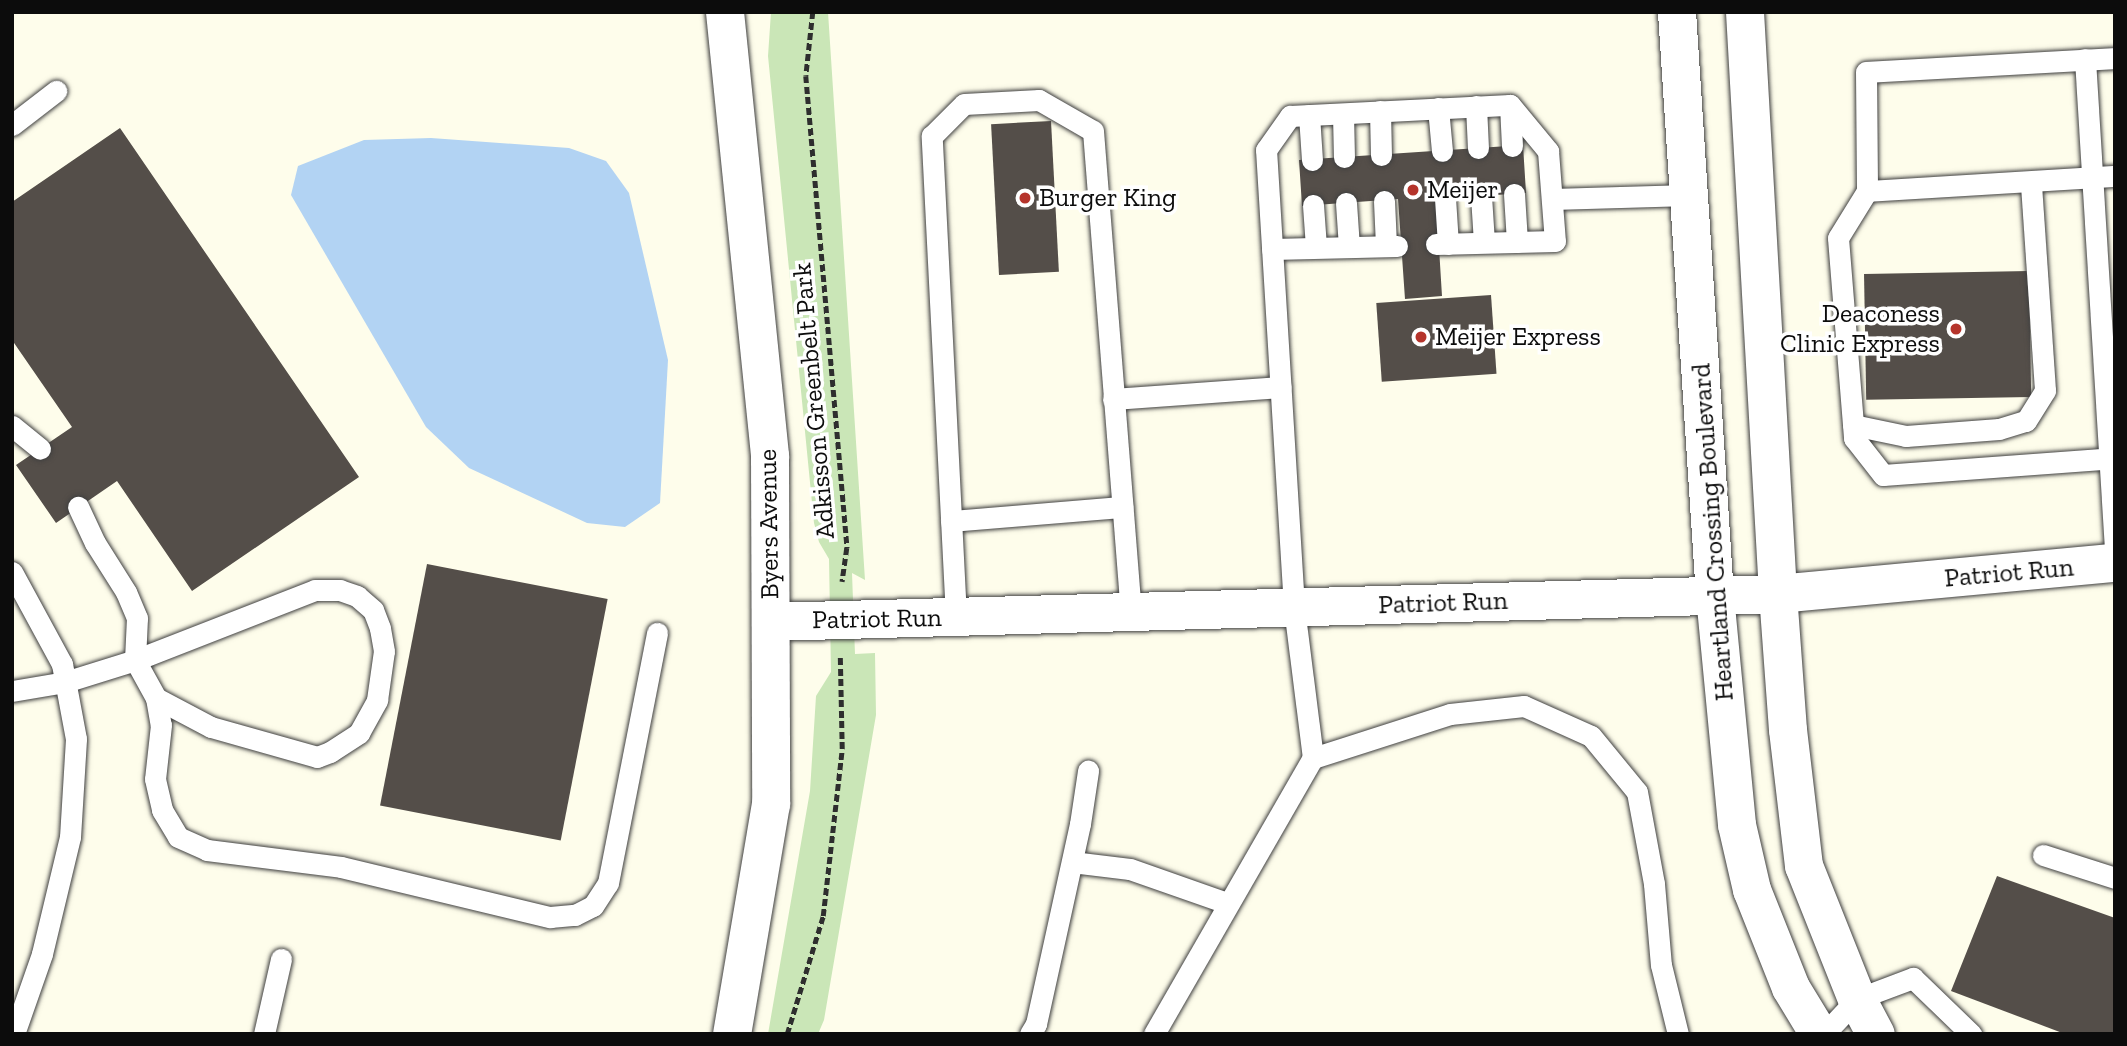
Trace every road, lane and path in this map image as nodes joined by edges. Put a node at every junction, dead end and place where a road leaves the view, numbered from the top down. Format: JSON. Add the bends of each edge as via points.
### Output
{"nodes":[{"id":1,"x":725,"y":12,"type":"edge"},
{"id":2,"x":813,"y":12,"type":"edge"},
{"id":3,"x":1676,"y":12,"type":"edge"},
{"id":4,"x":1745,"y":12,"type":"edge"},
{"id":5,"x":2115,"y":58,"type":"edge"},
{"id":6,"x":2085,"y":59,"type":"junction"},
{"id":7,"x":56,"y":91,"type":"dead end"},
{"id":8,"x":1510,"y":105,"type":"junction"},
{"id":9,"x":1476,"y":106,"type":"junction"},
{"id":10,"x":1438,"y":108,"type":"junction"},
{"id":11,"x":1380,"y":111,"type":"junction"},
{"id":12,"x":1343,"y":114,"type":"junction"},
{"id":13,"x":1309,"y":115,"type":"junction"},
{"id":14,"x":12,"y":125,"type":"edge"},
{"id":15,"x":1512,"y":146,"type":"dead end"},
{"id":16,"x":1478,"y":148,"type":"dead end"},
{"id":17,"x":1442,"y":151,"type":"dead end"},
{"id":18,"x":1381,"y":155,"type":"dead end"},
{"id":19,"x":1344,"y":157,"type":"dead end"},
{"id":20,"x":1312,"y":160,"type":"dead end"},
{"id":21,"x":2115,"y":176,"type":"edge"},
{"id":22,"x":2092,"y":177,"type":"junction"},
{"id":23,"x":2031,"y":182,"type":"junction"},
{"id":24,"x":1867,"y":191,"type":"junction"},
{"id":25,"x":1514,"y":194,"type":"dead end"},
{"id":26,"x":1689,"y":195,"type":"junction"},
{"id":27,"x":1481,"y":196,"type":"dead end"},
{"id":28,"x":1445,"y":198,"type":"dead end"},
{"id":29,"x":1552,"y":200,"type":"junction"},
{"id":30,"x":1384,"y":201,"type":"dead end"},
{"id":31,"x":1346,"y":203,"type":"dead end"},
{"id":32,"x":1313,"y":205,"type":"dead end"},
{"id":33,"x":1517,"y":242,"type":"junction"},
{"id":34,"x":1484,"y":243,"type":"junction"},
{"id":35,"x":1316,"y":247,"type":"junction"},
{"id":36,"x":1349,"y":247,"type":"junction"},
{"id":37,"x":1272,"y":249,"type":"junction"},
{"id":38,"x":1281,"y":387,"type":"junction"},
{"id":39,"x":1113,"y":399,"type":"junction"},
{"id":40,"x":1853,"y":425,"type":"junction"},
{"id":41,"x":12,"y":426,"type":"edge"},
{"id":42,"x":40,"y":449,"type":"dead end"},
{"id":43,"x":2111,"y":458,"type":"edge"},
{"id":44,"x":78,"y":507,"type":"dead end"},
{"id":45,"x":1122,"y":507,"type":"junction"},
{"id":46,"x":951,"y":521,"type":"junction"},
{"id":47,"x":2115,"y":547,"type":"edge"},
{"id":48,"x":2115,"y":563,"type":"edge"},
{"id":49,"x":12,"y":572,"type":"edge"},
{"id":50,"x":1778,"y":594,"type":"junction"},
{"id":51,"x":1715,"y":596,"type":"junction"},
{"id":52,"x":1294,"y":607,"type":"junction"},
{"id":53,"x":1131,"y":612,"type":"junction"},
{"id":54,"x":956,"y":617,"type":"junction"},
{"id":55,"x":841,"y":620,"type":"junction"},
{"id":56,"x":771,"y":622,"type":"junction"},
{"id":57,"x":657,"y":633,"type":"dead end"},
{"id":58,"x":135,"y":660,"type":"junction"},
{"id":59,"x":65,"y":682,"type":"junction"},
{"id":60,"x":12,"y":691,"type":"edge"},
{"id":61,"x":156,"y":698,"type":"junction"},
{"id":62,"x":1313,"y":758,"type":"junction"},
{"id":63,"x":1088,"y":771,"type":"dead end"},
{"id":64,"x":2043,"y":855,"type":"dead end"},
{"id":65,"x":1072,"y":862,"type":"junction"},
{"id":66,"x":2115,"y":878,"type":"edge"},
{"id":67,"x":1227,"y":903,"type":"junction"},
{"id":68,"x":281,"y":959,"type":"dead end"},
{"id":69,"x":1857,"y":999,"type":"junction"},
{"id":70,"x":267,"y":1033,"type":"edge"},
{"id":71,"x":14,"y":1034,"type":"edge"},
{"id":72,"x":732,"y":1034,"type":"edge"},
{"id":73,"x":787,"y":1034,"type":"edge"},
{"id":74,"x":1030,"y":1034,"type":"edge"},
{"id":75,"x":1154,"y":1034,"type":"edge"},
{"id":76,"x":1678,"y":1034,"type":"edge"},
{"id":77,"x":1822,"y":1034,"type":"edge"},
{"id":78,"x":1876,"y":1034,"type":"edge"},
{"id":79,"x":1971,"y":1034,"type":"edge"}],
"edges":[{"from":1,"to":56,"type":"street","name":"Byers Avenue","via":[[770,456]]},
{"from":2,"to":55,"type":"path","name":"Adkisson Greenbelt Park","via":[[806,76],[847,548]]},
{"from":3,"to":26,"type":"street","name":"Heartland Crossing Boulevard"},
{"from":4,"to":50,"type":"street"},
{"from":5,"to":6,"type":"lane"},
{"from":6,"to":22,"type":"lane"},
{"from":6,"to":24,"type":"lane","via":[[1866,72]]},
{"from":7,"to":14,"type":"lane"},
{"from":8,"to":9,"type":"lane"},
{"from":8,"to":15,"type":"lane"},
{"from":8,"to":29,"type":"lane","via":[[1549,151]]},
{"from":9,"to":10,"type":"lane"},
{"from":9,"to":16,"type":"lane"},
{"from":10,"to":11,"type":"lane"},
{"from":10,"to":17,"type":"lane"},
{"from":11,"to":12,"type":"lane"},
{"from":11,"to":18,"type":"lane"},
{"from":12,"to":13,"type":"lane"},
{"from":12,"to":19,"type":"lane"},
{"from":13,"to":20,"type":"lane"},
{"from":13,"to":37,"type":"lane","via":[[1290,116],[1266,150]]},
{"from":21,"to":22,"type":"lane"},
{"from":22,"to":23,"type":"lane"},
{"from":22,"to":43,"type":"lane"},
{"from":23,"to":24,"type":"lane"},
{"from":23,"to":40,"type":"lane","via":[[2045,390],[2026,421],[1999,429],[1906,436]]},
{"from":24,"to":40,"type":"lane","via":[[1838,238]]},
{"from":25,"to":33,"type":"lane"},
{"from":26,"to":29,"type":"lane"},
{"from":26,"to":51,"type":"street","name":"Heartland Crossing Boulevard"},
{"from":27,"to":34,"type":"lane"},
{"from":28,"to":34,"type":"lane","via":[[1442,244]]},
{"from":29,"to":33,"type":"lane","via":[[1555,241]]},
{"from":30,"to":36,"type":"lane","via":[[1392,246]]},
{"from":31,"to":36,"type":"lane"},
{"from":32,"to":35,"type":"lane"},
{"from":33,"to":34,"type":"lane"},
{"from":35,"to":36,"type":"lane"},
{"from":35,"to":37,"type":"lane"},
{"from":37,"to":38,"type":"lane"},
{"from":38,"to":39,"type":"lane"},
{"from":38,"to":52,"type":"lane"},
{"from":39,"to":45,"type":"lane"},
{"from":39,"to":46,"type":"lane","via":[[1093,131],[1039,100],[964,104],[932,136]]},
{"from":40,"to":43,"type":"lane","via":[[1854,438],[1883,475]]},
{"from":41,"to":42,"type":"lane"},
{"from":43,"to":47,"type":"lane"},
{"from":44,"to":58,"type":"lane","via":[[137,618]]},
{"from":45,"to":46,"type":"lane"},
{"from":45,"to":53,"type":"lane"},
{"from":46,"to":54,"type":"lane"},
{"from":48,"to":50,"type":"street","name":"Patriot Run"},
{"from":49,"to":59,"type":"lane","via":[[62,664]]},
{"from":50,"to":51,"type":"street","name":"Patriot Run"},
{"from":50,"to":69,"type":"street","via":[[1804,866]]},
{"from":51,"to":52,"type":"street","name":"Patriot Run"},
{"from":51,"to":77,"type":"street","name":"Heartland Crossing Boulevard","via":[[1737,825],[1752,890],[1791,988]]},
{"from":52,"to":53,"type":"street","name":"Patriot Run"},
{"from":52,"to":62,"type":"lane"},
{"from":53,"to":54,"type":"street","name":"Patriot Run"},
{"from":54,"to":55,"type":"street","name":"Patriot Run"},
{"from":55,"to":56,"type":"street","name":"Patriot Run"},
{"from":55,"to":73,"type":"path","name":"Adkisson Greenbelt Park","via":[[842,749],[822,916]]},
{"from":56,"to":72,"type":"street","name":"Byers Avenue","via":[[771,804]]},
{"from":57,"to":61,"type":"lane","via":[[608,883],[593,906],[575,915],[550,918],[341,867],[207,850],[178,837],[162,810],[155,779],[161,725]]},
{"from":58,"to":59,"type":"lane"},
{"from":58,"to":61,"type":"lane"},
{"from":58,"to":61,"type":"lane","via":[[315,590],[340,590],[357,596],[373,610],[380,628],[384,650],[372,715],[345,744],[317,757],[211,727]]},
{"from":59,"to":60,"type":"lane"},
{"from":59,"to":71,"type":"lane","via":[[76,739],[70,837],[42,954]]},
{"from":62,"to":67,"type":"lane"},
{"from":62,"to":76,"type":"lane","via":[[1450,714],[1524,706],[1591,736],[1637,792],[1654,884],[1661,965]]},
{"from":63,"to":65,"type":"lane"},
{"from":64,"to":66,"type":"lane"},
{"from":65,"to":67,"type":"lane","via":[[1130,869]]},
{"from":65,"to":74,"type":"lane"},
{"from":67,"to":75,"type":"lane"},
{"from":68,"to":70,"type":"lane"},
{"from":69,"to":77,"type":"lane"},
{"from":69,"to":78,"type":"street"},
{"from":69,"to":79,"type":"lane","via":[[1913,978]]}]}
